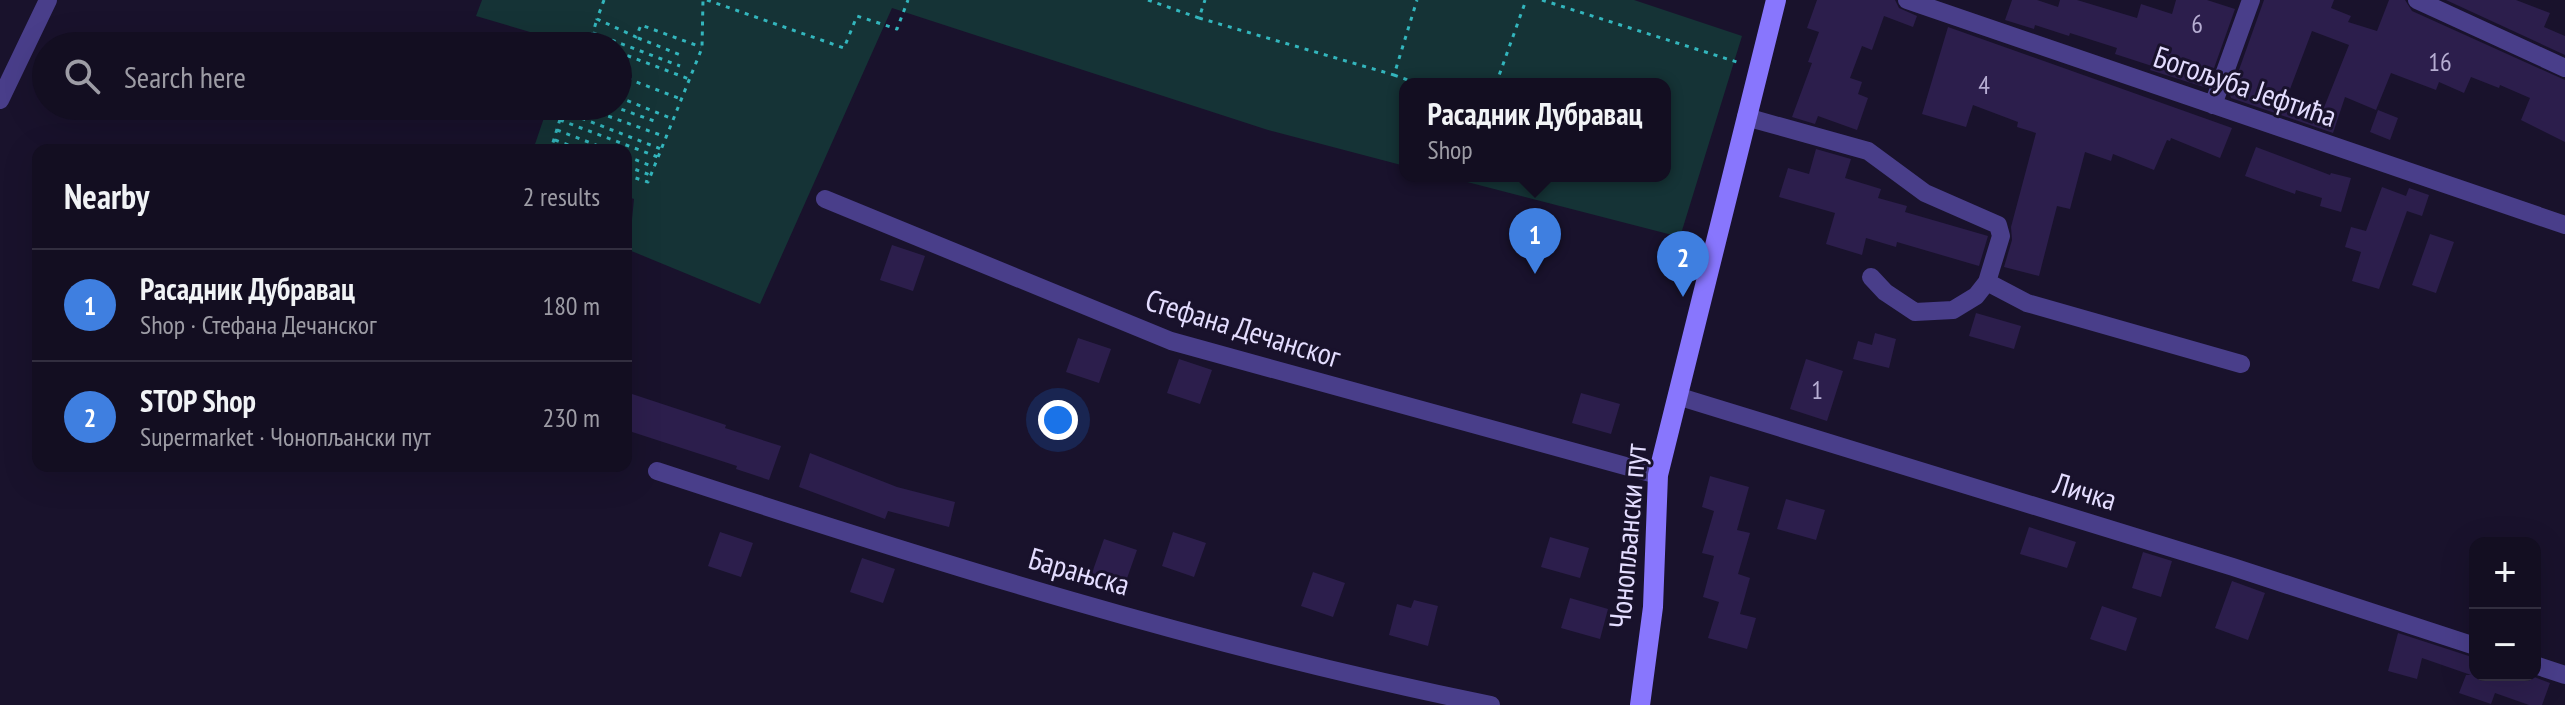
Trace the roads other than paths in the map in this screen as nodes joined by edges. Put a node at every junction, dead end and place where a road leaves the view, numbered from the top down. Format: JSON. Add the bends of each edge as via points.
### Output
{"nodes":[{"id":1,"x":48,"y":0,"type":"edge"},
{"id":2,"x":1776,"y":0,"type":"edge"},
{"id":3,"x":1907,"y":0,"type":"edge"},
{"id":4,"x":2251,"y":0,"type":"edge"},
{"id":5,"x":2417,"y":0,"type":"edge"},
{"id":6,"x":33,"y":32,"type":"edge"},
{"id":7,"x":32,"y":33,"type":"edge"},
{"id":8,"x":2565,"y":68,"type":"edge"},
{"id":9,"x":0,"y":100,"type":"edge"},
{"id":10,"x":2213,"y":105,"type":"junction"},
{"id":11,"x":1746,"y":117,"type":"junction"},
{"id":12,"x":825,"y":199,"type":"dead end"},
{"id":13,"x":2565,"y":225,"type":"edge"},
{"id":14,"x":1871,"y":277,"type":"dead end"},
{"id":15,"x":1987,"y":282,"type":"junction"},
{"id":16,"x":2241,"y":364,"type":"dead end"},
{"id":17,"x":1677,"y":396,"type":"junction"},
{"id":18,"x":657,"y":471,"type":"dead end"},
{"id":19,"x":1658,"y":475,"type":"junction"},
{"id":20,"x":2469,"y":644,"type":"edge"},
{"id":21,"x":2541,"y":667,"type":"edge"},
{"id":22,"x":2565,"y":675,"type":"edge"},
{"id":23,"x":1491,"y":705,"type":"edge"},
{"id":24,"x":1640,"y":705,"type":"edge"}],
"edges":[{"from":1,"to":6,"type":"street"},
{"from":2,"to":11,"type":"street","name":"Чонопљански пут"},
{"from":3,"to":10,"type":"street","name":"Богољуба Јефтића"},
{"from":4,"to":10,"type":"street"},
{"from":5,"to":8,"type":"street"},
{"from":7,"to":9,"type":"street"},
{"from":10,"to":13,"type":"street","name":"Богољуба Јефтића"},
{"from":11,"to":15,"type":"street","via":[[1868,151],[1925,193],[1998,225],[2001,236]]},
{"from":11,"to":17,"type":"street","name":"Чонопљански пут"},
{"from":12,"to":19,"type":"street","name":"Стефана Дечанског","via":[[1171,341]]},
{"from":14,"to":15,"type":"street","via":[[1915,312],[1953,310]]},
{"from":15,"to":16,"type":"street","via":[[2027,303]]},
{"from":17,"to":19,"type":"street","name":"Чонопљански пут"},
{"from":17,"to":20,"type":"street","name":"Личка"},
{"from":18,"to":23,"type":"street","name":"Барањска","via":[[876,543],[1162,625]]},
{"from":19,"to":24,"type":"street","name":"Чонопљански пут","via":[[1653,607]]},
{"from":21,"to":22,"type":"street"}]}
